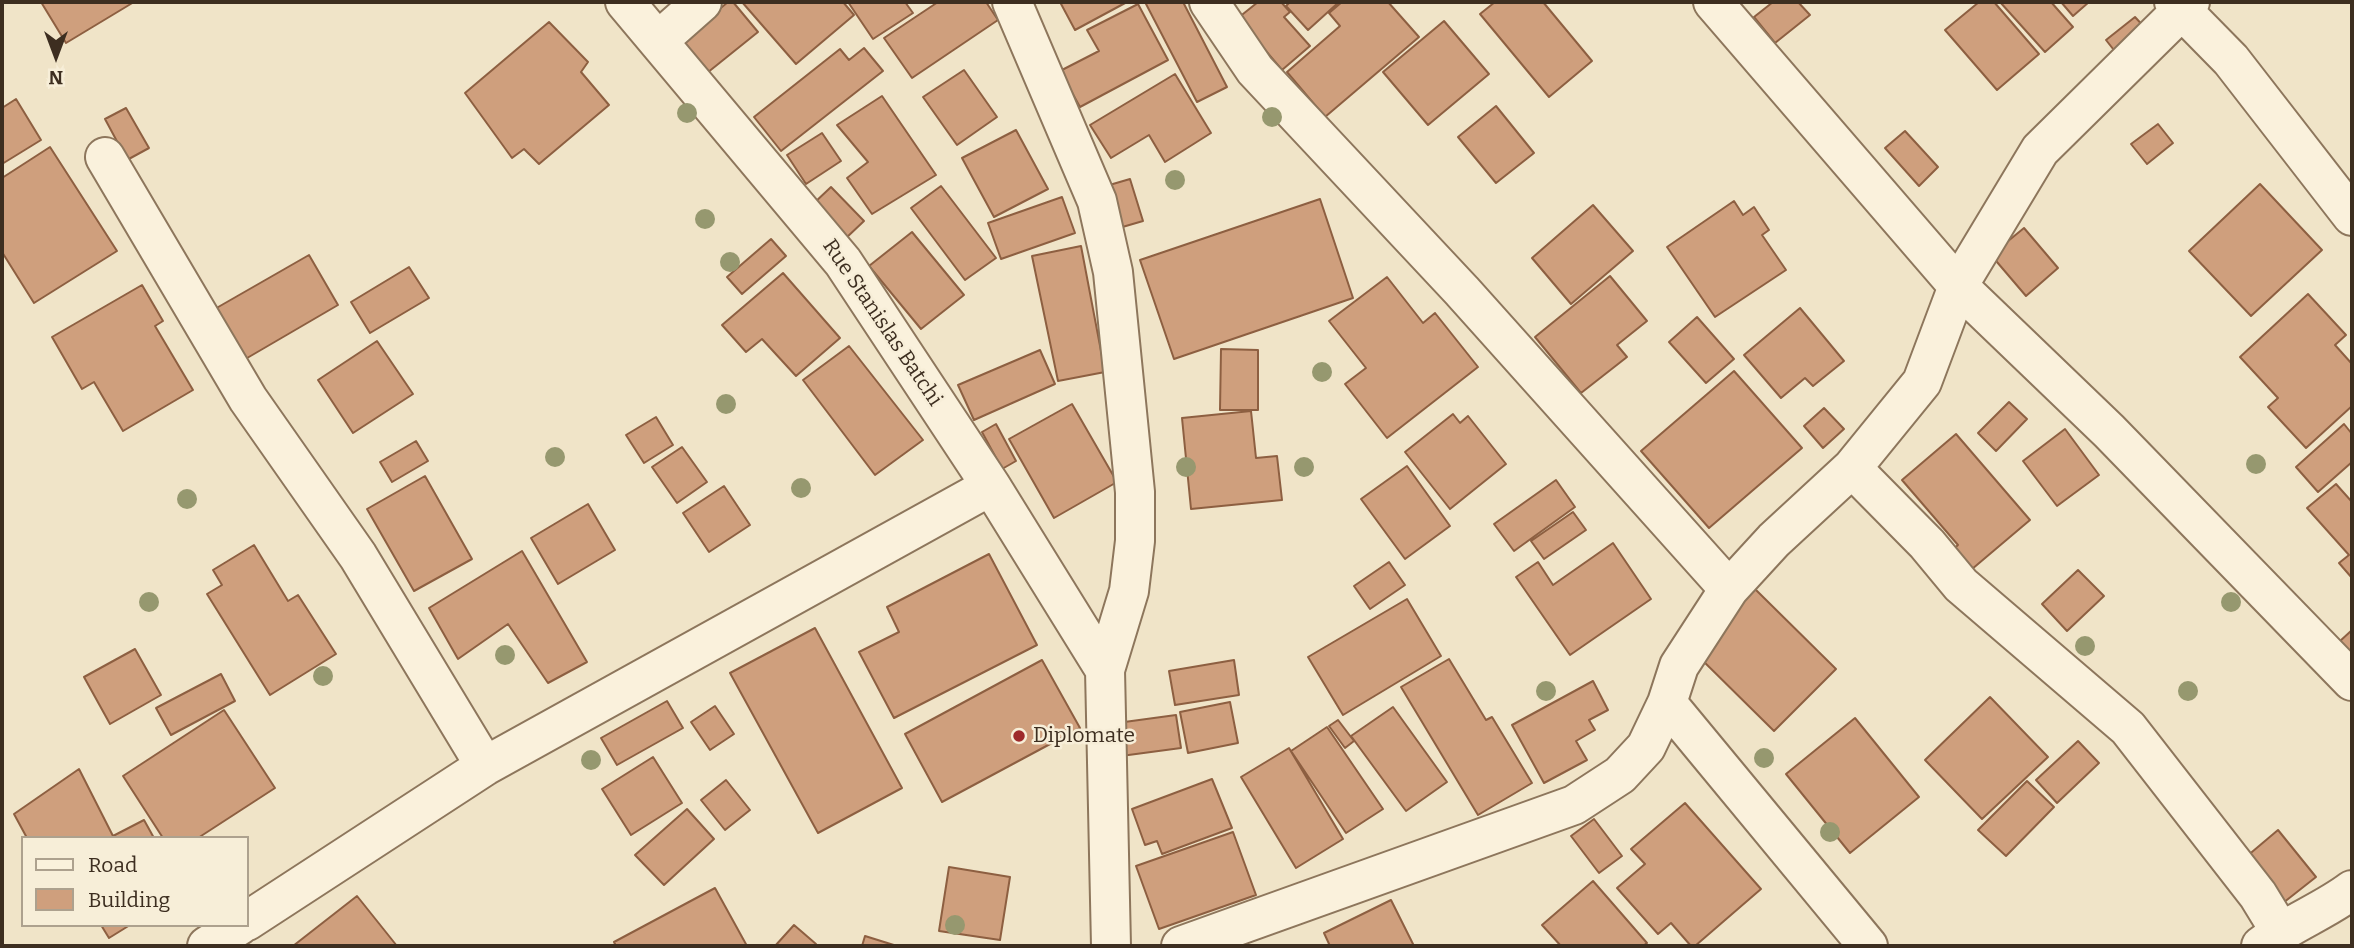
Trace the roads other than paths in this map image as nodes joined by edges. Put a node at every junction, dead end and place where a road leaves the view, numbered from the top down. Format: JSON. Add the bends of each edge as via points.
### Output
{"nodes":[{"id":1,"x":625,"y":2,"type":"edge"},
{"id":2,"x":702,"y":2,"type":"edge"},
{"id":3,"x":1012,"y":2,"type":"edge"},
{"id":4,"x":1209,"y":2,"type":"edge"},
{"id":5,"x":1713,"y":2,"type":"edge"},
{"id":6,"x":2181,"y":4,"type":"edge"},
{"id":7,"x":659,"y":40,"type":"junction"},
{"id":8,"x":105,"y":157,"type":"dead end"},
{"id":9,"x":2352,"y":216,"type":"edge"},
{"id":10,"x":1958,"y":286,"type":"junction"},
{"id":11,"x":1852,"y":468,"type":"junction"},
{"id":12,"x":991,"y":486,"type":"junction"},
{"id":13,"x":1729,"y":589,"type":"junction"},
{"id":14,"x":1105,"y":670,"type":"junction"},
{"id":15,"x":2352,"y":681,"type":"edge"},
{"id":16,"x":1667,"y":702,"type":"junction"},
{"id":17,"x":485,"y":766,"type":"junction"},
{"id":18,"x":2352,"y":890,"type":"edge"},
{"id":19,"x":248,"y":920,"type":"edge"},
{"id":20,"x":237,"y":927,"type":"edge"},
{"id":21,"x":2271,"y":939,"type":"edge"},
{"id":22,"x":207,"y":946,"type":"edge"},
{"id":23,"x":1111,"y":946,"type":"edge"},
{"id":24,"x":1181,"y":946,"type":"edge"},
{"id":25,"x":1868,"y":946,"type":"edge"}],
"edges":[{"from":1,"to":7,"type":"street","name":"Rue Stanislas Batchi"},
{"from":2,"to":7,"type":"street"},
{"from":3,"to":14,"type":"street","via":[[1097,201],[1113,272],[1135,492],[1135,541],[1129,590]]},
{"from":4,"to":13,"type":"street","via":[[1255,70],[1462,291]]},
{"from":5,"to":10,"type":"street"},
{"from":6,"to":9,"type":"street","via":[[2231,60]]},
{"from":6,"to":10,"type":"street","via":[[2040,150]]},
{"from":7,"to":12,"type":"street","name":"Rue Stanislas Batchi","via":[[827,241]]},
{"from":8,"to":17,"type":"street","via":[[248,399],[358,556]]},
{"from":10,"to":11,"type":"street","via":[[1922,382]]},
{"from":10,"to":15,"type":"street","via":[[2109,431]]},
{"from":11,"to":13,"type":"street"},
{"from":11,"to":21,"type":"street","via":[[1961,585],[2128,728],[2258,895]]},
{"from":12,"to":14,"type":"street","name":"Rue Stanislas Batchi"},
{"from":12,"to":17,"type":"street"},
{"from":13,"to":16,"type":"street","via":[[1679,666]]},
{"from":14,"to":23,"type":"street"},
{"from":16,"to":24,"type":"street","via":[[1646,747],[1620,775],[1574,805]]},
{"from":16,"to":25,"type":"street"},
{"from":17,"to":19,"type":"street"},
{"from":18,"to":21,"type":"street"},
{"from":20,"to":22,"type":"street"}]}
